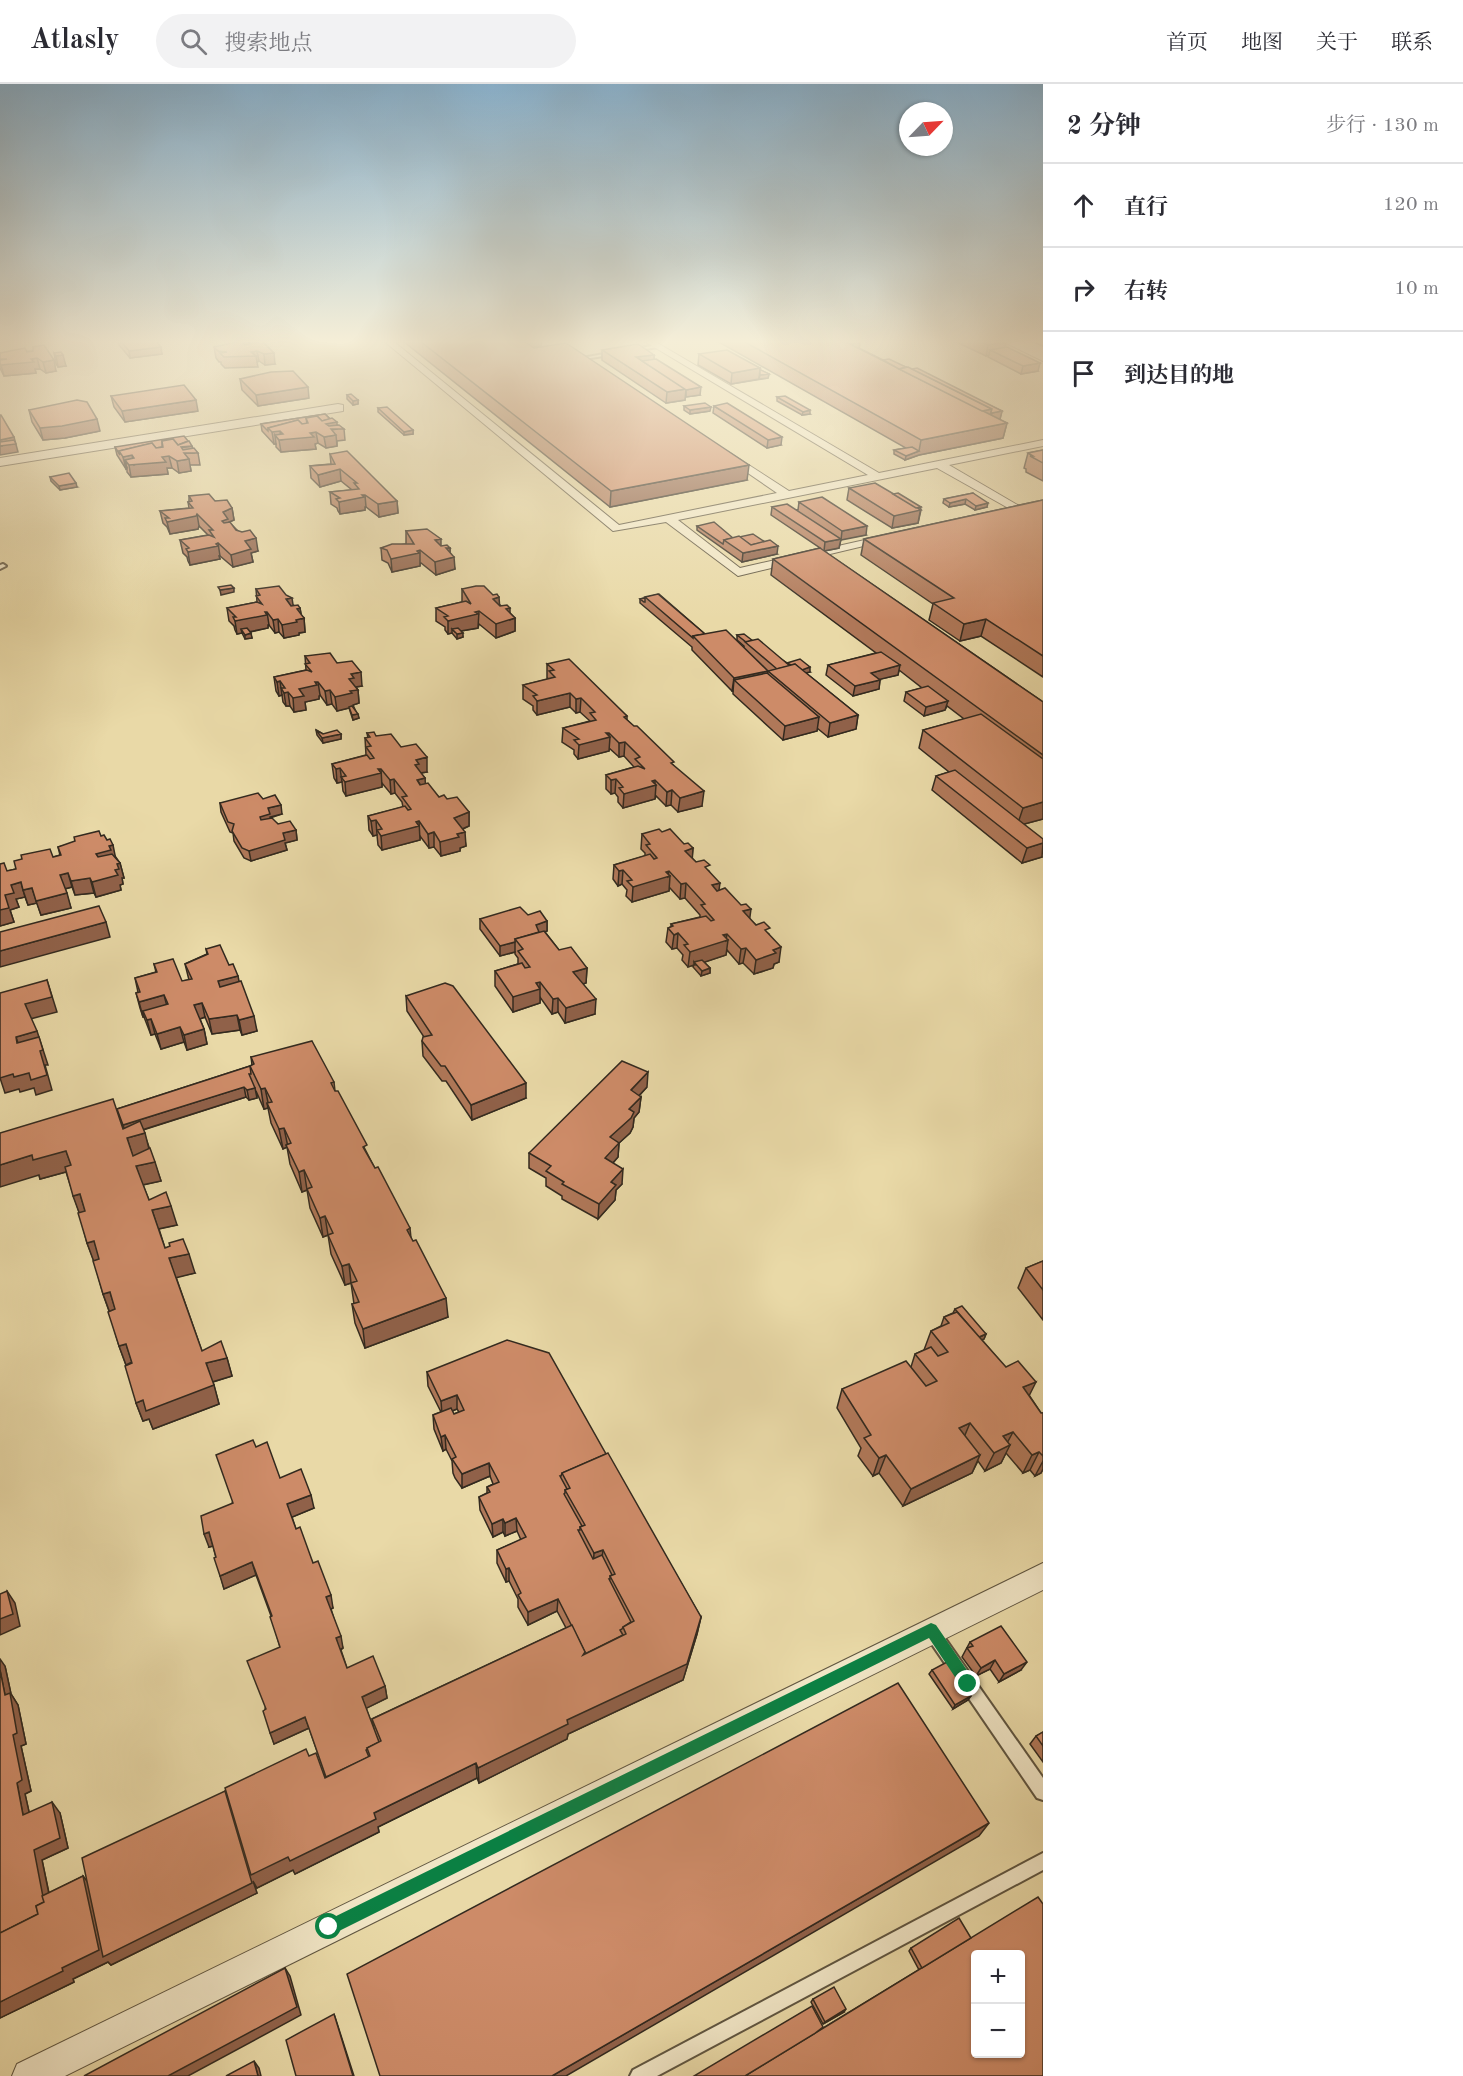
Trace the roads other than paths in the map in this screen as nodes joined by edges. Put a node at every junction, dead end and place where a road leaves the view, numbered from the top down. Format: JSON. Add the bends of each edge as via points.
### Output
{"nodes":[{"id":1,"x":176,"y":434,"type":"edge"},
{"id":2,"x":501,"y":434,"type":"edge"},
{"id":3,"x":806,"y":434,"type":"edge"},
{"id":4,"x":1043,"y":443,"type":"edge"},
{"id":5,"x":719,"y":449,"type":"edge"},
{"id":6,"x":0,"y":462,"type":"edge"},
{"id":7,"x":939,"y":464,"type":"junction"},
{"id":8,"x":877,"y":476,"type":"junction"},
{"id":9,"x":787,"y":495,"type":"junction"},
{"id":10,"x":987,"y":518,"type":"edge"},
{"id":11,"x":669,"y":519,"type":"junction"},
{"id":12,"x":898,"y":537,"type":"edge"},
{"id":13,"x":820,"y":554,"type":"junction"},
{"id":14,"x":839,"y":568,"type":"edge"},
{"id":15,"x":1043,"y":1576,"type":"edge"},
{"id":16,"x":931,"y":1630,"type":"junction"},
{"id":17,"x":1043,"y":1792,"type":"edge"},
{"id":18,"x":1043,"y":1861,"type":"edge"},
{"id":19,"x":29,"y":2076,"type":"edge"},
{"id":20,"x":639,"y":2076,"type":"edge"}],
"edges":[{"from":1,"to":6,"type":"street"},
{"from":2,"to":11,"type":"street","via":[[617,529]]},
{"from":3,"to":8,"type":"street"},
{"from":4,"to":7,"type":"street"},
{"from":5,"to":9,"type":"street"},
{"from":7,"to":8,"type":"street"},
{"from":7,"to":10,"type":"street","via":[[1020,510]]},
{"from":8,"to":9,"type":"street"},
{"from":9,"to":11,"type":"street"},
{"from":11,"to":13,"type":"street","via":[[738,572]]},
{"from":12,"to":13,"type":"street"},
{"from":13,"to":14,"type":"street"},
{"from":15,"to":16,"type":"street"},
{"from":16,"to":17,"type":"lane"},
{"from":16,"to":19,"type":"street"},
{"from":18,"to":20,"type":"lane"}]}
